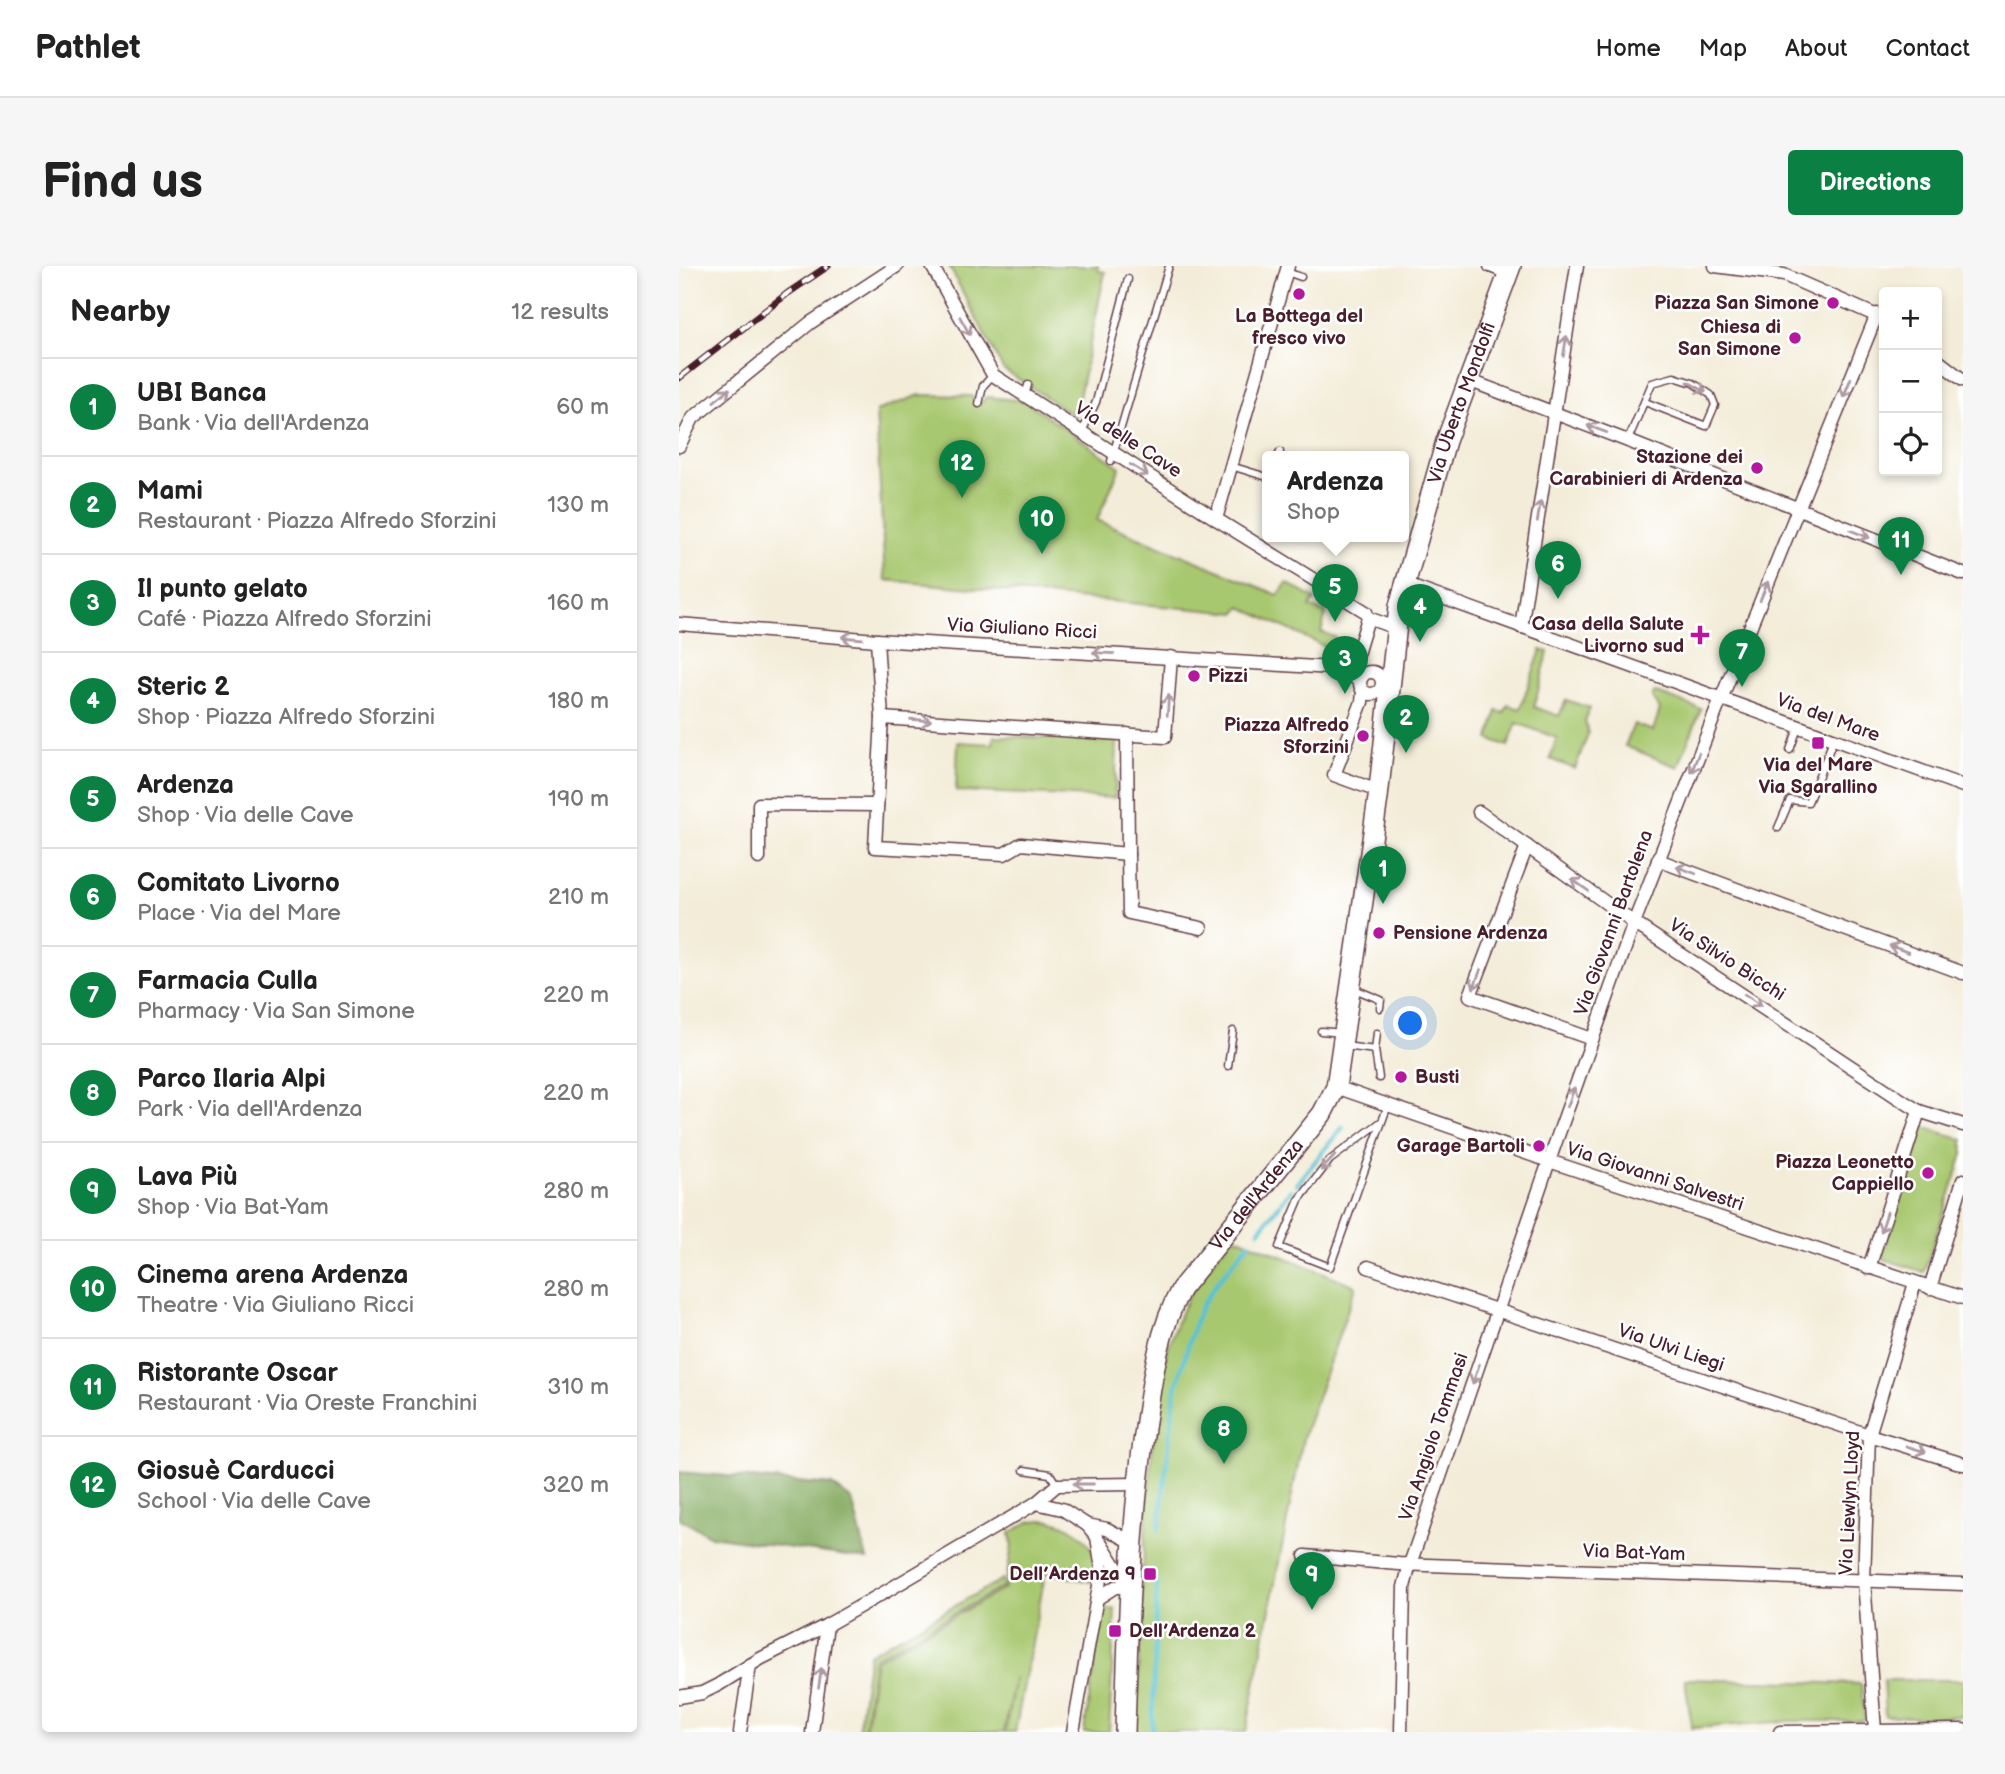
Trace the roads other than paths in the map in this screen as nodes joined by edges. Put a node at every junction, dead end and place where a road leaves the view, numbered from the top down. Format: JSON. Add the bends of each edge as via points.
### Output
{"nodes":[{"id":1,"x":897,"y":266,"type":"edge"},
{"id":2,"x":932,"y":266,"type":"edge"},
{"id":3,"x":1169,"y":266,"type":"edge"},
{"id":4,"x":1577,"y":266,"type":"edge"},
{"id":5,"x":1715,"y":266,"type":"edge"},
{"id":6,"x":1503,"y":268,"type":"edge"},
{"id":7,"x":1287,"y":269,"type":"edge"},
{"id":8,"x":1301,"y":277,"type":"dead end"},
{"id":9,"x":1128,"y":279,"type":"dead end"},
{"id":10,"x":1879,"y":316,"type":"edge"},
{"id":11,"x":1942,"y":364,"type":"edge"},
{"id":12,"x":993,"y":376,"type":"junction"},
{"id":13,"x":1468,"y":380,"type":"junction"},
{"id":14,"x":1963,"y":380,"type":"edge"},
{"id":15,"x":1645,"y":402,"type":"junction"},
{"id":16,"x":979,"y":404,"type":"dead end"},
{"id":17,"x":1554,"y":414,"type":"junction"},
{"id":18,"x":1082,"y":434,"type":"junction"},
{"id":19,"x":1628,"y":441,"type":"junction"},
{"id":20,"x":679,"y":446,"type":"edge"},
{"id":21,"x":1113,"y":458,"type":"junction"},
{"id":22,"x":1231,"y":466,"type":"junction"},
{"id":23,"x":1262,"y":475,"type":"edge"},
{"id":24,"x":1797,"y":509,"type":"junction"},
{"id":25,"x":1216,"y":519,"type":"junction"},
{"id":26,"x":1963,"y":574,"type":"edge"},
{"id":27,"x":1404,"y":584,"type":"junction"},
{"id":28,"x":1372,"y":619,"type":"junction"},
{"id":29,"x":1396,"y":623,"type":"junction"},
{"id":30,"x":679,"y":624,"type":"edge"},
{"id":31,"x":1521,"y":627,"type":"junction"},
{"id":32,"x":877,"y":640,"type":"junction"},
{"id":33,"x":1171,"y":657,"type":"junction"},
{"id":34,"x":1386,"y":677,"type":"junction"},
{"id":35,"x":1370,"y":688,"type":"junction"},
{"id":36,"x":1720,"y":700,"type":"junction"},
{"id":37,"x":882,"y":718,"type":"junction"},
{"id":38,"x":1798,"y":728,"type":"junction"},
{"id":39,"x":1127,"y":734,"type":"junction"},
{"id":40,"x":1833,"y":741,"type":"junction"},
{"id":41,"x":1790,"y":750,"type":"dead end"},
{"id":42,"x":1963,"y":786,"type":"edge"},
{"id":43,"x":1378,"y":794,"type":"junction"},
{"id":44,"x":877,"y":805,"type":"junction"},
{"id":45,"x":1479,"y":812,"type":"dead end"},
{"id":46,"x":1778,"y":828,"type":"dead end"},
{"id":47,"x":1527,"y":846,"type":"junction"},
{"id":48,"x":1128,"y":854,"type":"junction"},
{"id":49,"x":759,"y":858,"type":"dead end"},
{"id":50,"x":1658,"y":860,"type":"junction"},
{"id":51,"x":1634,"y":923,"type":"junction"},
{"id":52,"x":1201,"y":928,"type":"dead end"},
{"id":53,"x":1963,"y":973,"type":"edge"},
{"id":54,"x":1350,"y":987,"type":"junction"},
{"id":55,"x":1380,"y":1008,"type":"dead end"},
{"id":56,"x":1233,"y":1031,"type":"dead end"},
{"id":57,"x":1321,"y":1031,"type":"dead end"},
{"id":58,"x":1377,"y":1034,"type":"dead end"},
{"id":59,"x":1592,"y":1039,"type":"junction"},
{"id":60,"x":1344,"y":1040,"type":"junction"},
{"id":61,"x":1375,"y":1050,"type":"junction"},
{"id":62,"x":1229,"y":1066,"type":"dead end"},
{"id":63,"x":1380,"y":1078,"type":"dead end"},
{"id":64,"x":1336,"y":1087,"type":"junction"},
{"id":65,"x":1388,"y":1104,"type":"junction"},
{"id":66,"x":1919,"y":1111,"type":"junction"},
{"id":67,"x":1381,"y":1121,"type":"junction"},
{"id":68,"x":1963,"y":1125,"type":"edge"},
{"id":69,"x":1549,"y":1161,"type":"junction"},
{"id":70,"x":1963,"y":1180,"type":"edge"},
{"id":71,"x":1368,"y":1267,"type":"dead end"},
{"id":72,"x":1869,"y":1268,"type":"junction"},
{"id":73,"x":1915,"y":1283,"type":"junction"},
{"id":74,"x":1930,"y":1288,"type":"junction"},
{"id":75,"x":1963,"y":1298,"type":"edge"},
{"id":76,"x":1498,"y":1310,"type":"junction"},
{"id":77,"x":1869,"y":1435,"type":"junction"},
{"id":78,"x":1963,"y":1464,"type":"edge"},
{"id":79,"x":1024,"y":1470,"type":"dead end"},
{"id":80,"x":1137,"y":1484,"type":"junction"},
{"id":81,"x":1057,"y":1485,"type":"junction"},
{"id":82,"x":1036,"y":1503,"type":"junction"},
{"id":83,"x":1087,"y":1525,"type":"junction"},
{"id":84,"x":1097,"y":1537,"type":"junction"},
{"id":85,"x":1132,"y":1542,"type":"junction"},
{"id":86,"x":1305,"y":1556,"type":"dead end"},
{"id":87,"x":1410,"y":1564,"type":"junction"},
{"id":88,"x":1864,"y":1580,"type":"junction"},
{"id":89,"x":1963,"y":1584,"type":"edge"},
{"id":90,"x":1130,"y":1587,"type":"junction"},
{"id":91,"x":1098,"y":1598,"type":"junction"},
{"id":92,"x":827,"y":1625,"type":"junction"},
{"id":93,"x":750,"y":1665,"type":"junction"},
{"id":94,"x":679,"y":1698,"type":"edge"},
{"id":95,"x":1963,"y":1730,"type":"edge"},
{"id":96,"x":1875,"y":1731,"type":"edge"},
{"id":97,"x":740,"y":1732,"type":"edge"},
{"id":98,"x":812,"y":1732,"type":"edge"},
{"id":99,"x":1073,"y":1732,"type":"edge"},
{"id":100,"x":1125,"y":1732,"type":"edge"},
{"id":101,"x":1401,"y":1732,"type":"edge"},
{"id":102,"x":1780,"y":1732,"type":"edge"},
{"id":103,"x":1938,"y":1732,"type":"edge"}],
"edges":[{"from":20,"to":1,"type":"street","one_way":true,"via":[[693,418],[810,323]]},
{"from":2,"to":12,"type":"street","name":"Via delle Cave","one_way":true},
{"from":3,"to":21,"type":"lane"},
{"from":17,"to":4,"type":"street","one_way":true},
{"from":5,"to":10,"type":"street","via":[[1784,275]]},
{"from":6,"to":13,"type":"main road","name":"Via Uberto Mondolfi"},
{"from":7,"to":8,"type":"lane"},
{"from":7,"to":22,"type":"street"},
{"from":9,"to":18,"type":"lane","via":[[1096,402]]},
{"from":10,"to":24,"type":"street","name":"Via Giovanni Bartolena","one_way":true},
{"from":11,"to":14,"type":"street"},
{"from":12,"to":16,"type":"lane","via":[[983,386]]},
{"from":12,"to":18,"type":"street","name":"Via delle Cave","via":[[1026,390]]},
{"from":13,"to":17,"type":"street"},
{"from":13,"to":27,"type":"main road","name":"Via Uberto Mondolfi"},
{"from":15,"to":15,"type":"lane","one_way":true,"via":[[1653,383],[1674,376],[1710,395],[1715,405],[1706,426]]},
{"from":15,"to":19,"type":"lane"},
{"from":19,"to":17,"type":"street","one_way":true},
{"from":31,"to":17,"type":"street","one_way":true},
{"from":18,"to":21,"type":"street","name":"Via delle Cave"},
{"from":19,"to":24,"type":"street"},
{"from":21,"to":25,"type":"street","name":"Via delle Cave","one_way":true},
{"from":22,"to":23,"type":"lane"},
{"from":22,"to":25,"type":"street"},
{"from":24,"to":26,"type":"street","one_way":true},
{"from":36,"to":24,"type":"street","name":"Via Giovanni Bartolena","one_way":true},
{"from":25,"to":28,"type":"street","name":"Via delle Cave"},
{"from":27,"to":29,"type":"main road"},
{"from":27,"to":31,"type":"street","name":"Via del Mare"},
{"from":28,"to":29,"type":"street"},
{"from":28,"to":35,"type":"street","via":[[1355,661]]},
{"from":29,"to":34,"type":"main road"},
{"from":32,"to":30,"type":"street","name":"Via Giuliano Ricci","one_way":true},
{"from":31,"to":36,"type":"street","name":"Via del Mare"},
{"from":33,"to":32,"type":"street","name":"Via Giuliano Ricci","one_way":true},
{"from":32,"to":37,"type":"street"},
{"from":33,"to":35,"type":"street","name":"Via Giuliano Ricci","via":[[1332,668]]},
{"from":39,"to":33,"type":"street","one_way":true,"via":[[1165,737]]},
{"from":34,"to":35,"type":"main road"},
{"from":34,"to":35,"type":"street","name":"Via Giuliano Ricci","via":[[1372,673]]},
{"from":35,"to":43,"type":"main road"},
{"from":35,"to":43,"type":"street","via":[[1334,775]]},
{"from":36,"to":38,"type":"street","name":"Via del Mare"},
{"from":36,"to":50,"type":"street","name":"Via Giovanni Bartolena","one_way":true},
{"from":37,"to":39,"type":"street","one_way":true},
{"from":37,"to":44,"type":"street"},
{"from":38,"to":40,"type":"street","name":"Via del Mare"},
{"from":38,"to":41,"type":"lane"},
{"from":39,"to":48,"type":"street"},
{"from":40,"to":42,"type":"street","name":"Via del Mare"},
{"from":40,"to":46,"type":"lane","via":[[1808,802],[1790,800]]},
{"from":43,"to":54,"type":"main road","name":"Via dell'Ardenza"},
{"from":44,"to":48,"type":"street","via":[[875,847],[1003,854],[1021,844]]},
{"from":44,"to":49,"type":"street","via":[[759,804]]},
{"from":45,"to":47,"type":"street","name":"Via Silvio Bicchi"},
{"from":51,"to":47,"type":"street","name":"Via Silvio Bicchi","one_way":true},
{"from":47,"to":59,"type":"street","one_way":true,"via":[[1470,996]]},
{"from":48,"to":52,"type":"street","via":[[1129,913]]},
{"from":50,"to":51,"type":"street","name":"Via Giovanni Bartolena"},
{"from":53,"to":50,"type":"street","one_way":true},
{"from":51,"to":59,"type":"street","name":"Via Giovanni Bartolena"},
{"from":51,"to":66,"type":"street","name":"Via Silvio Bicchi","one_way":true,"via":[[1708,978]]},
{"from":54,"to":55,"type":"lane","via":[[1381,1000]]},
{"from":54,"to":60,"type":"main road","name":"Via dell'Ardenza"},
{"from":56,"to":62,"type":"lane"},
{"from":57,"to":60,"type":"lane"},
{"from":58,"to":61,"type":"lane"},
{"from":69,"to":59,"type":"street","name":"Via Giovanni Bartolena","one_way":true},
{"from":60,"to":61,"type":"lane"},
{"from":60,"to":64,"type":"main road","name":"Via dell'Ardenza"},
{"from":61,"to":63,"type":"lane"},
{"from":64,"to":65,"type":"street","name":"Via Giovanni Salvestri"},
{"from":64,"to":80,"type":"main road","name":"Via dell'Ardenza","via":[[1322,1114],[1176,1298],[1152,1384]]},
{"from":65,"to":67,"type":"lane"},
{"from":65,"to":69,"type":"street","name":"Via Giovanni Salvestri"},
{"from":66,"to":68,"type":"street","name":"Via Silvio Bicchi"},
{"from":66,"to":72,"type":"street","one_way":true},
{"from":67,"to":67,"type":"lane","one_way":true,"via":[[1330,1160],[1299,1199],[1279,1247],[1330,1267]]},
{"from":69,"to":72,"type":"street","name":"Via Giovanni Salvestri"},
{"from":69,"to":76,"type":"street","name":"Via Angiolo Tommasi"},
{"from":70,"to":74,"type":"street"},
{"from":71,"to":76,"type":"street","name":"Via Ulvi Liegi"},
{"from":72,"to":73,"type":"street","name":"Via Giovanni Salvestri"},
{"from":73,"to":74,"type":"street","name":"Via Giovanni Salvestri"},
{"from":73,"to":77,"type":"street","name":"Via Liewlyn Lloyd"},
{"from":74,"to":75,"type":"street","name":"Via Giovanni Salvestri"},
{"from":76,"to":77,"type":"street","name":"Via Ulvi Liegi"},
{"from":76,"to":87,"type":"street","name":"Via Angiolo Tommasi","one_way":true},
{"from":77,"to":78,"type":"street","name":"Via Ulvi Liegi","one_way":true},
{"from":77,"to":88,"type":"street","name":"Via Liewlyn Lloyd"},
{"from":79,"to":81,"type":"lane","via":[[1050,1474]]},
{"from":80,"to":81,"type":"street","one_way":true},
{"from":80,"to":85,"type":"main road","name":"Via dell'Ardenza"},
{"from":81,"to":82,"type":"street"},
{"from":82,"to":83,"type":"street","via":[[1062,1509]]},
{"from":82,"to":92,"type":"street"},
{"from":83,"to":84,"type":"street"},
{"from":83,"to":85,"type":"street"},
{"from":84,"to":90,"type":"street"},
{"from":84,"to":91,"type":"street","via":[[1102,1564]]},
{"from":85,"to":90,"type":"main road","name":"Via dell'Ardenza"},
{"from":86,"to":87,"type":"street","name":"Via Bat-Yam"},
{"from":87,"to":88,"type":"street","name":"Via Bat-Yam"},
{"from":87,"to":101,"type":"street","name":"Via Angiolo Tommasi","via":[[1404,1587]]},
{"from":88,"to":89,"type":"street","name":"Via Bat-Yam"},
{"from":88,"to":96,"type":"street","name":"Via Liewlyn Lloyd"},
{"from":90,"to":91,"type":"street","via":[[1115,1587]]},
{"from":90,"to":100,"type":"main road","name":"Via dell'Ardenza"},
{"from":91,"to":99,"type":"street"},
{"from":92,"to":93,"type":"street"},
{"from":98,"to":92,"type":"street","one_way":true},
{"from":93,"to":94,"type":"street","via":[[710,1689]]},
{"from":93,"to":97,"type":"street"},
{"from":95,"to":103,"type":"street"},
{"from":96,"to":102,"type":"street"},
{"from":96,"to":103,"type":"street"}]}
